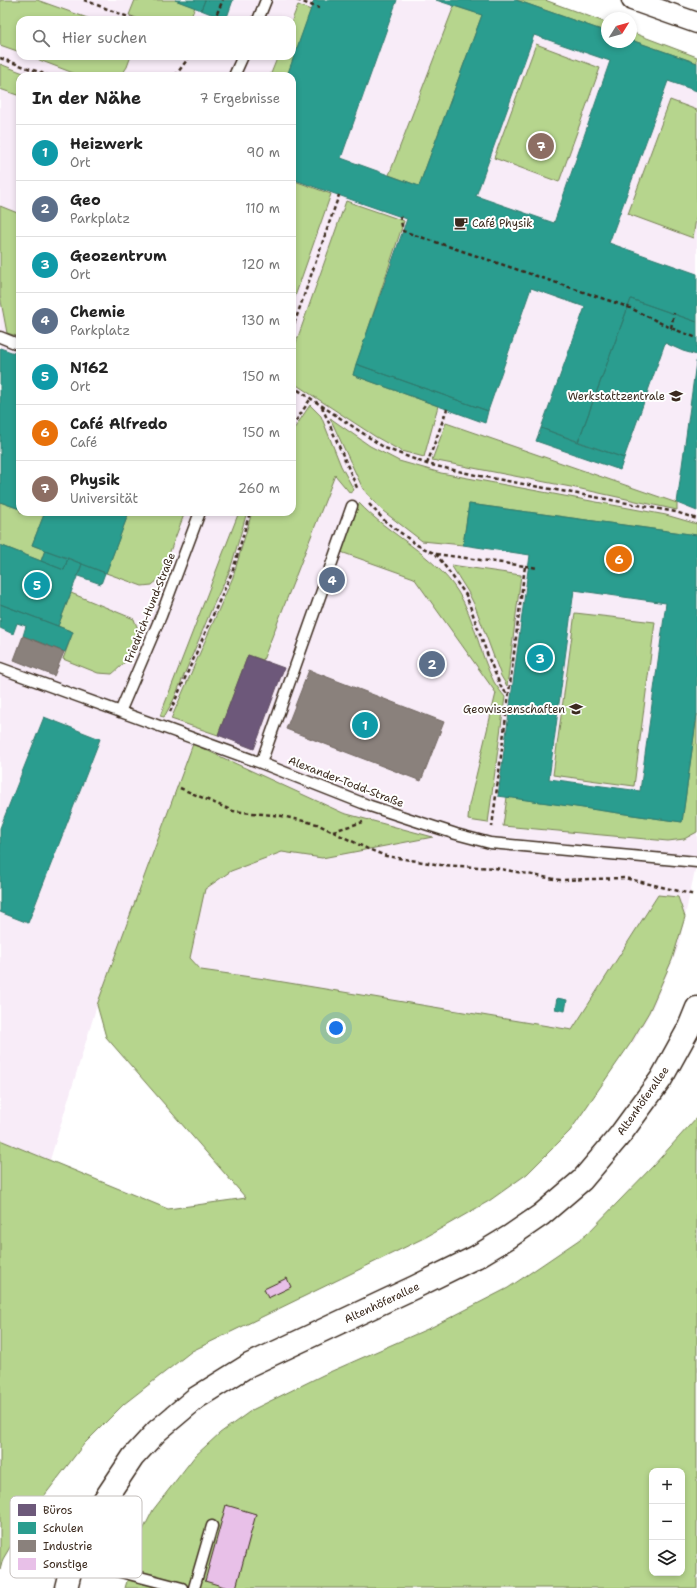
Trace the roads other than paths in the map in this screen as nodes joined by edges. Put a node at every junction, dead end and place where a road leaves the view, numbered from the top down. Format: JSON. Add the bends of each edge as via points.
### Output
{"nodes":[{"id":1,"x":266,"y":0,"type":"edge"},
{"id":2,"x":632,"y":0,"type":"edge"},
{"id":3,"x":260,"y":16,"type":"edge"},
{"id":4,"x":697,"y":23,"type":"edge"},
{"id":5,"x":241,"y":60,"type":"edge"},
{"id":6,"x":236,"y":72,"type":"edge"},
{"id":7,"x":0,"y":337,"type":"edge"},
{"id":8,"x":16,"y":343,"type":"edge"},
{"id":9,"x":352,"y":506,"type":"dead end"},
{"id":10,"x":198,"y":516,"type":"edge"},
{"id":11,"x":0,"y":668,"type":"edge"},
{"id":12,"x":120,"y":712,"type":"junction"},
{"id":13,"x":261,"y":762,"type":"junction"},
{"id":14,"x":697,"y":862,"type":"edge"},
{"id":15,"x":697,"y":1008,"type":"edge"},
{"id":16,"x":107,"y":1496,"type":"edge"},
{"id":17,"x":212,"y":1526,"type":"dead end"},
{"id":18,"x":68,"y":1578,"type":"edge"},
{"id":19,"x":142,"y":1578,"type":"edge"},
{"id":20,"x":66,"y":1588,"type":"edge"},
{"id":21,"x":182,"y":1588,"type":"edge"},
{"id":22,"x":194,"y":1588,"type":"edge"}],
"edges":[{"from":1,"to":3,"type":"lane"},
{"from":2,"to":4,"type":"street"},
{"from":5,"to":6,"type":"lane"},
{"from":7,"to":8,"type":"lane"},
{"from":9,"to":13,"type":"lane"},
{"from":10,"to":12,"type":"lane","name":"Friedrich-Hund-Straße","via":[[161,616]]},
{"from":11,"to":12,"type":"lane","name":"Alexander-Todd-Straße"},
{"from":12,"to":13,"type":"lane","name":"Alexander-Todd-Straße"},
{"from":13,"to":14,"type":"lane","name":"Alexander-Todd-Straße","via":[[370,806],[490,843]]},
{"from":15,"to":16,"type":"street","name":"Altenhöferallee","via":[[661,1079],[620,1135],[582,1180],[562,1198],[509,1237],[476,1256],[249,1365],[196,1398],[157,1431],[133,1457]]},
{"from":17,"to":22,"type":"lane"},
{"from":18,"to":20,"type":"street","name":"Altenhöferallee"},
{"from":19,"to":21,"type":"lane"}]}
